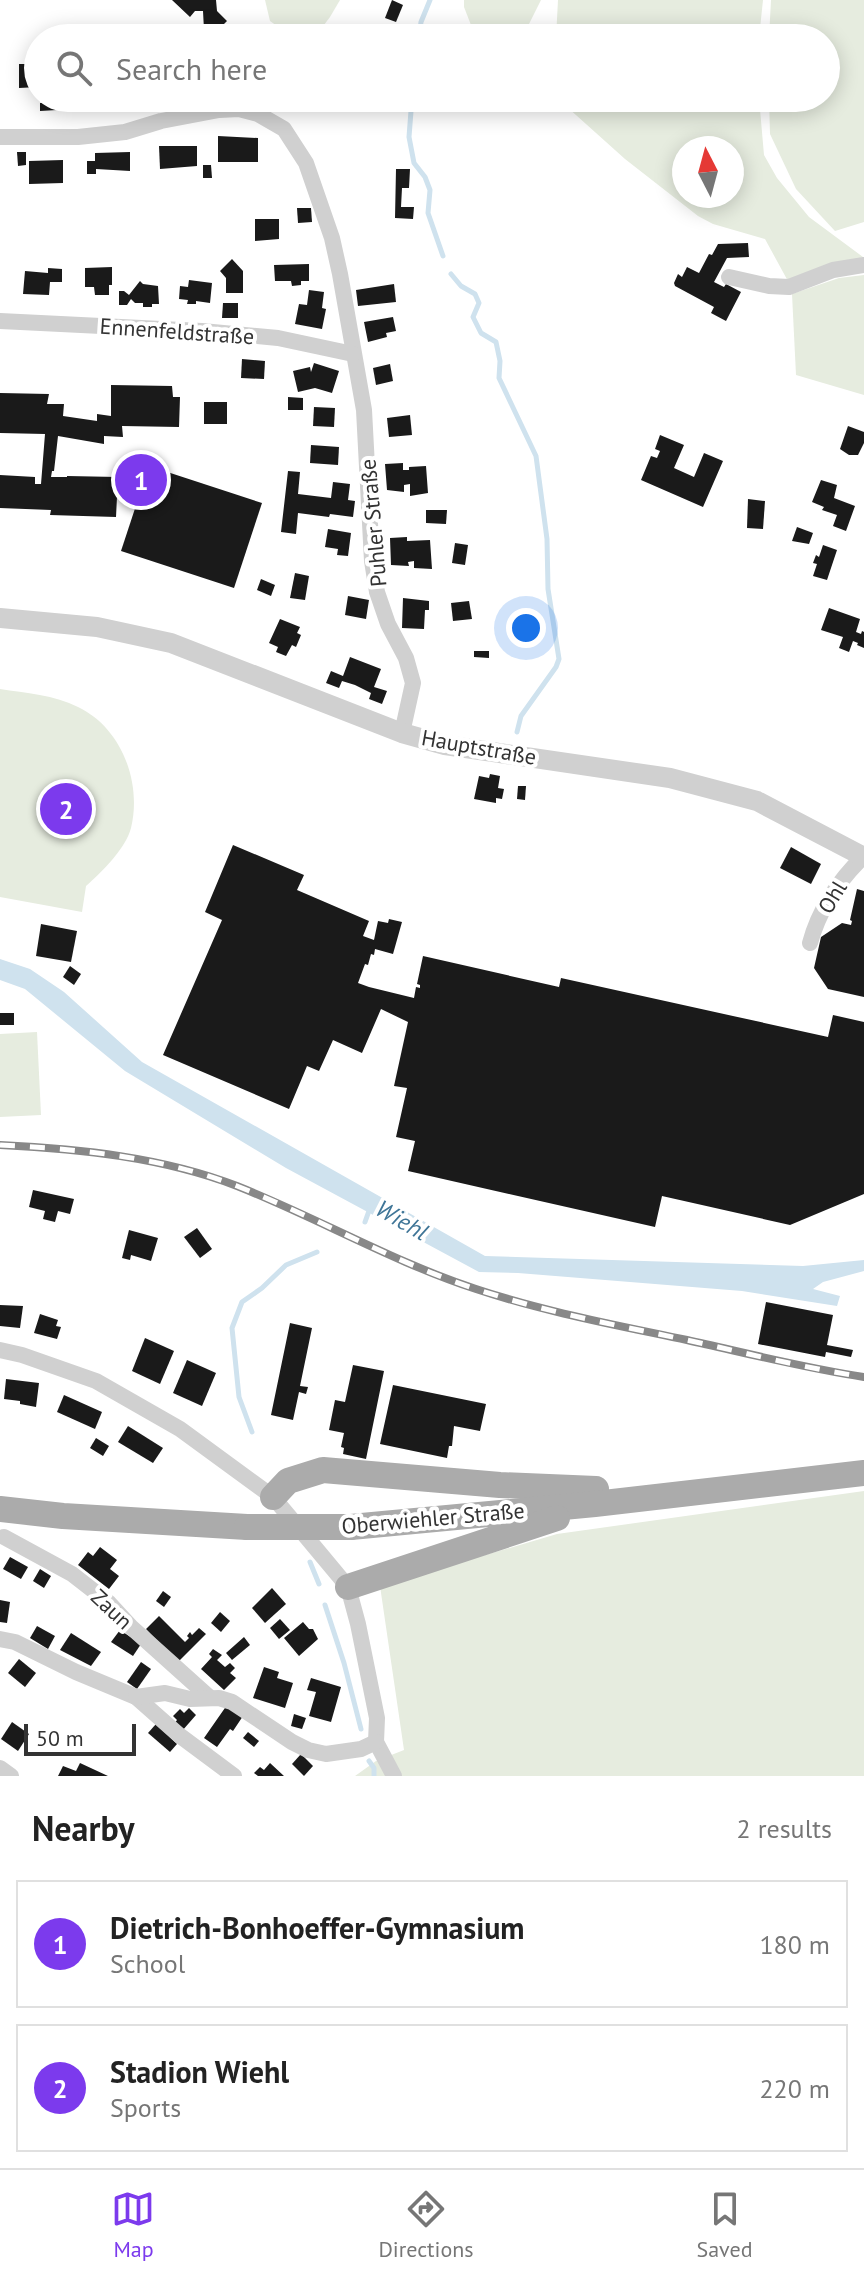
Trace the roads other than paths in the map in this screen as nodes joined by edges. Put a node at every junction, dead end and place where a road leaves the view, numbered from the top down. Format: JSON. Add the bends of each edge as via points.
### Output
{"nodes":[{"id":1,"x":208,"y":112,"type":"edge"},
{"id":2,"x":250,"y":112,"type":"edge"},
{"id":3,"x":0,"y":137,"type":"edge"},
{"id":4,"x":864,"y":265,"type":"edge"},
{"id":5,"x":729,"y":277,"type":"dead end"},
{"id":6,"x":0,"y":321,"type":"edge"},
{"id":7,"x":353,"y":354,"type":"junction"},
{"id":8,"x":0,"y":618,"type":"edge"},
{"id":9,"x":402,"y":733,"type":"junction"},
{"id":10,"x":864,"y":857,"type":"edge"},
{"id":11,"x":810,"y":943,"type":"dead end"},
{"id":12,"x":0,"y":1350,"type":"edge"},
{"id":13,"x":864,"y":1473,"type":"edge"},
{"id":14,"x":719,"y":1488,"type":"junction"},
{"id":15,"x":273,"y":1497,"type":"junction"},
{"id":16,"x":595,"y":1504,"type":"junction"},
{"id":17,"x":0,"y":1509,"type":"edge"},
{"id":18,"x":4,"y":1537,"type":"dead end"},
{"id":19,"x":348,"y":1587,"type":"junction"},
{"id":20,"x":0,"y":1639,"type":"edge"},
{"id":21,"x":136,"y":1697,"type":"junction"},
{"id":22,"x":209,"y":1697,"type":"junction"},
{"id":23,"x":376,"y":1742,"type":"junction"},
{"id":24,"x":0,"y":1768,"type":"edge"},
{"id":25,"x":11,"y":1776,"type":"edge"},
{"id":26,"x":234,"y":1776,"type":"edge"},
{"id":27,"x":394,"y":1776,"type":"edge"}],
"edges":[{"from":1,"to":3,"type":"street","name":"Puhler Straße","via":[[125,132]]},
{"from":2,"to":7,"type":"street","name":"Puhler Straße","via":[[284,129],[306,163],[332,238]]},
{"from":4,"to":5,"type":"street","via":[[789,287]]},
{"from":6,"to":7,"type":"street","name":"Ennenfeldstraße","via":[[278,338]]},
{"from":7,"to":9,"type":"street","name":"Puhler Straße","via":[[364,410],[377,592],[413,683]]},
{"from":8,"to":9,"type":"street","name":"Hauptstraße","via":[[97,627],[171,643]]},
{"from":9,"to":10,"type":"street","name":"Hauptstraße","via":[[445,745],[670,778],[757,801]]},
{"from":10,"to":11,"type":"street","name":"Ohl","via":[[844,875],[815,924]]},
{"from":12,"to":15,"type":"street","via":[[96,1381],[180,1429]]},
{"from":13,"to":14,"type":"main road","name":"Oberwiehler Straße"},
{"from":14,"to":15,"type":"main road","via":[[578,1489],[323,1470],[288,1481]]},
{"from":14,"to":16,"type":"main road","name":"Oberwiehler Straße"},
{"from":15,"to":19,"type":"street"},
{"from":16,"to":17,"type":"main road","name":"Oberwiehler Straße","bridge":true,"via":[[351,1527],[247,1527]]},
{"from":16,"to":19,"type":"main road"},
{"from":18,"to":22,"type":"street","name":"Zaun","via":[[72,1574],[108,1602]]},
{"from":19,"to":23,"type":"street","via":[[377,1718]]},
{"from":20,"to":21,"type":"street","name":"Zaun"},
{"from":21,"to":22,"type":"street","name":"Zaun"},
{"from":21,"to":26,"type":"street","name":"Zaun"},
{"from":22,"to":23,"type":"street","name":"Zaun","via":[[232,1702],[308,1750],[342,1753]]},
{"from":23,"to":27,"type":"street"},
{"from":24,"to":25,"type":"street"}]}
